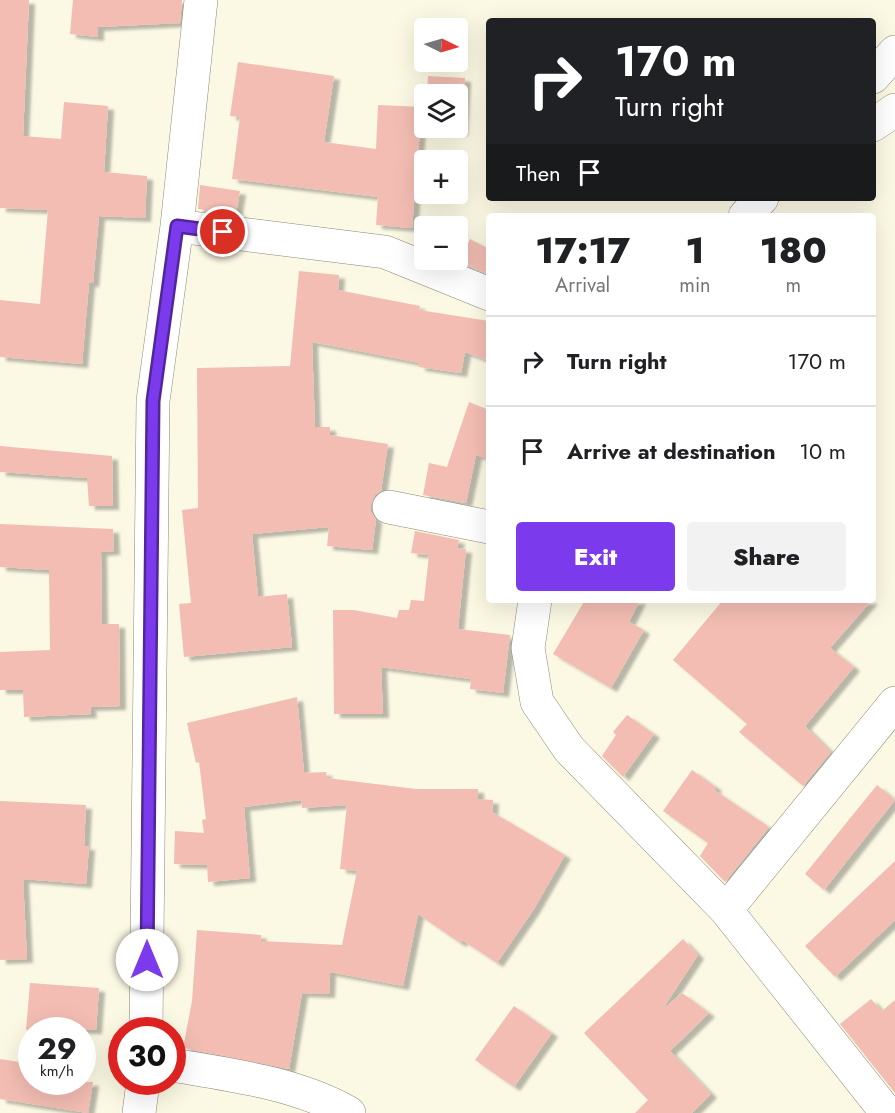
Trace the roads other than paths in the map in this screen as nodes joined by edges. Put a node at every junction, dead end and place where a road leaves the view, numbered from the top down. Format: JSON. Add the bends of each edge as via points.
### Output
{"nodes":[{"id":1,"x":201,"y":0,"type":"edge"},
{"id":2,"x":895,"y":52,"type":"edge"},
{"id":3,"x":876,"y":73,"type":"edge"},
{"id":4,"x":895,"y":110,"type":"edge"},
{"id":5,"x":876,"y":123,"type":"edge"},
{"id":6,"x":759,"y":201,"type":"edge"},
{"id":7,"x":748,"y":213,"type":"edge"},
{"id":8,"x":177,"y":226,"type":"junction"},
{"id":9,"x":486,"y":293,"type":"edge"},
{"id":10,"x":389,"y":507,"type":"dead end"},
{"id":11,"x":486,"y":526,"type":"edge"},
{"id":12,"x":535,"y":603,"type":"edge"},
{"id":13,"x":895,"y":703,"type":"edge"},
{"id":14,"x":726,"y":910,"type":"junction"},
{"id":15,"x":146,"y":1017,"type":"edge"},
{"id":16,"x":186,"y":1068,"type":"edge"},
{"id":17,"x":141,"y":1095,"type":"edge"},
{"id":18,"x":139,"y":1113,"type":"edge"},
{"id":19,"x":350,"y":1113,"type":"edge"},
{"id":20,"x":887,"y":1113,"type":"edge"}],
"edges":[{"from":1,"to":8,"type":"street"},
{"from":2,"to":3,"type":"street"},
{"from":4,"to":5,"type":"street"},
{"from":6,"to":7,"type":"street"},
{"from":8,"to":9,"type":"street","via":[[385,252]]},
{"from":8,"to":15,"type":"street","via":[[153,401]]},
{"from":10,"to":11,"type":"street"},
{"from":12,"to":14,"type":"street","via":[[528,648],[537,702],[569,749]]},
{"from":13,"to":14,"type":"street"},
{"from":14,"to":20,"type":"street"},
{"from":16,"to":19,"type":"street","via":[[298,1092]]},
{"from":17,"to":18,"type":"street"}]}
